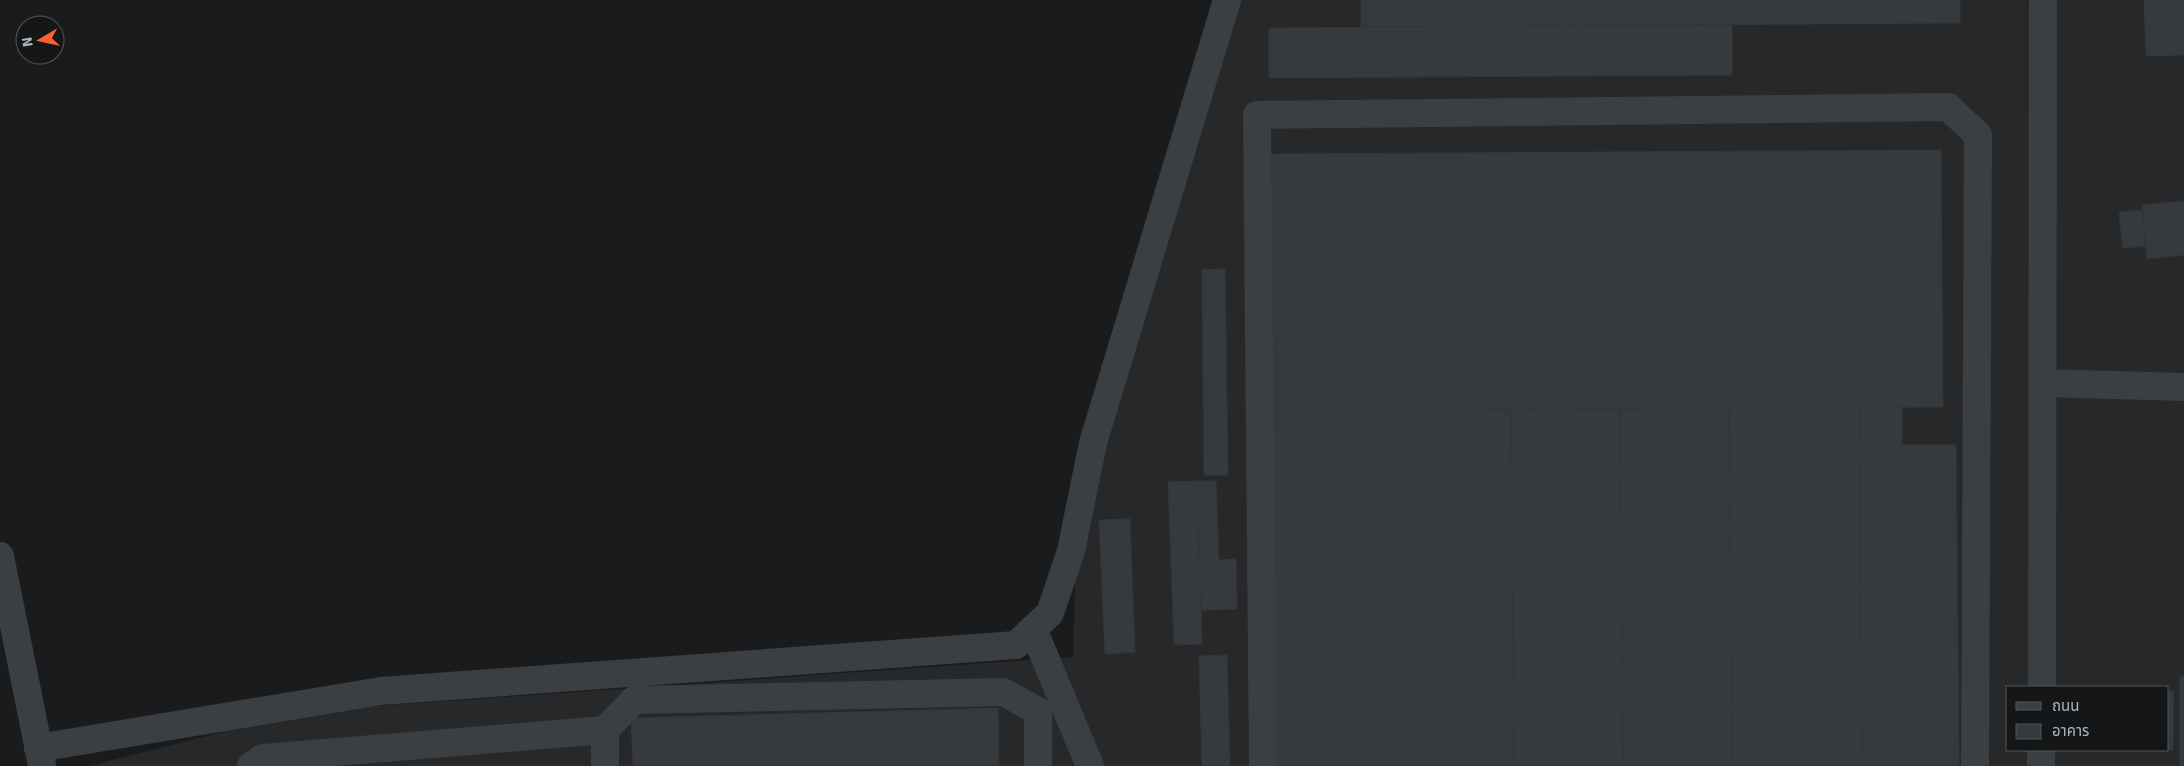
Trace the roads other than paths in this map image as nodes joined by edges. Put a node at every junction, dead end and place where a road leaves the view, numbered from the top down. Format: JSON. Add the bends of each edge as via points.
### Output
{"nodes":[{"id":1,"x":1227,"y":0,"type":"edge"},
{"id":2,"x":2043,"y":0,"type":"edge"},
{"id":3,"x":2042,"y":383,"type":"junction"},
{"id":4,"x":2184,"y":387,"type":"edge"},
{"id":5,"x":0,"y":556,"type":"edge"},
{"id":6,"x":1033,"y":629,"type":"junction"},
{"id":7,"x":2042,"y":686,"type":"edge"},
{"id":8,"x":605,"y":730,"type":"junction"},
{"id":9,"x":2042,"y":751,"type":"edge"},
{"id":10,"x":40,"y":757,"type":"edge"},
{"id":11,"x":251,"y":766,"type":"edge"},
{"id":12,"x":605,"y":766,"type":"edge"},
{"id":13,"x":1038,"y":766,"type":"edge"},
{"id":14,"x":1090,"y":766,"type":"edge"},
{"id":15,"x":1263,"y":766,"type":"edge"},
{"id":16,"x":1975,"y":766,"type":"edge"},
{"id":17,"x":2041,"y":766,"type":"edge"}],
"edges":[{"from":1,"to":6,"type":"street","via":[[1093,443],[1071,551],[1050,613]]},
{"from":2,"to":3,"type":"street"},
{"from":3,"to":4,"type":"street"},
{"from":3,"to":7,"type":"street"},
{"from":5,"to":10,"type":"street"},
{"from":6,"to":10,"type":"street","via":[[1016,645],[381,691]]},
{"from":6,"to":14,"type":"street"},
{"from":8,"to":11,"type":"street","via":[[263,758]]},
{"from":8,"to":12,"type":"street"},
{"from":8,"to":13,"type":"street","via":[[634,700],[1003,692],[1038,711]]},
{"from":9,"to":17,"type":"street"},
{"from":15,"to":16,"type":"street","via":[[1258,115],[1948,107],[1978,135]]}]}
